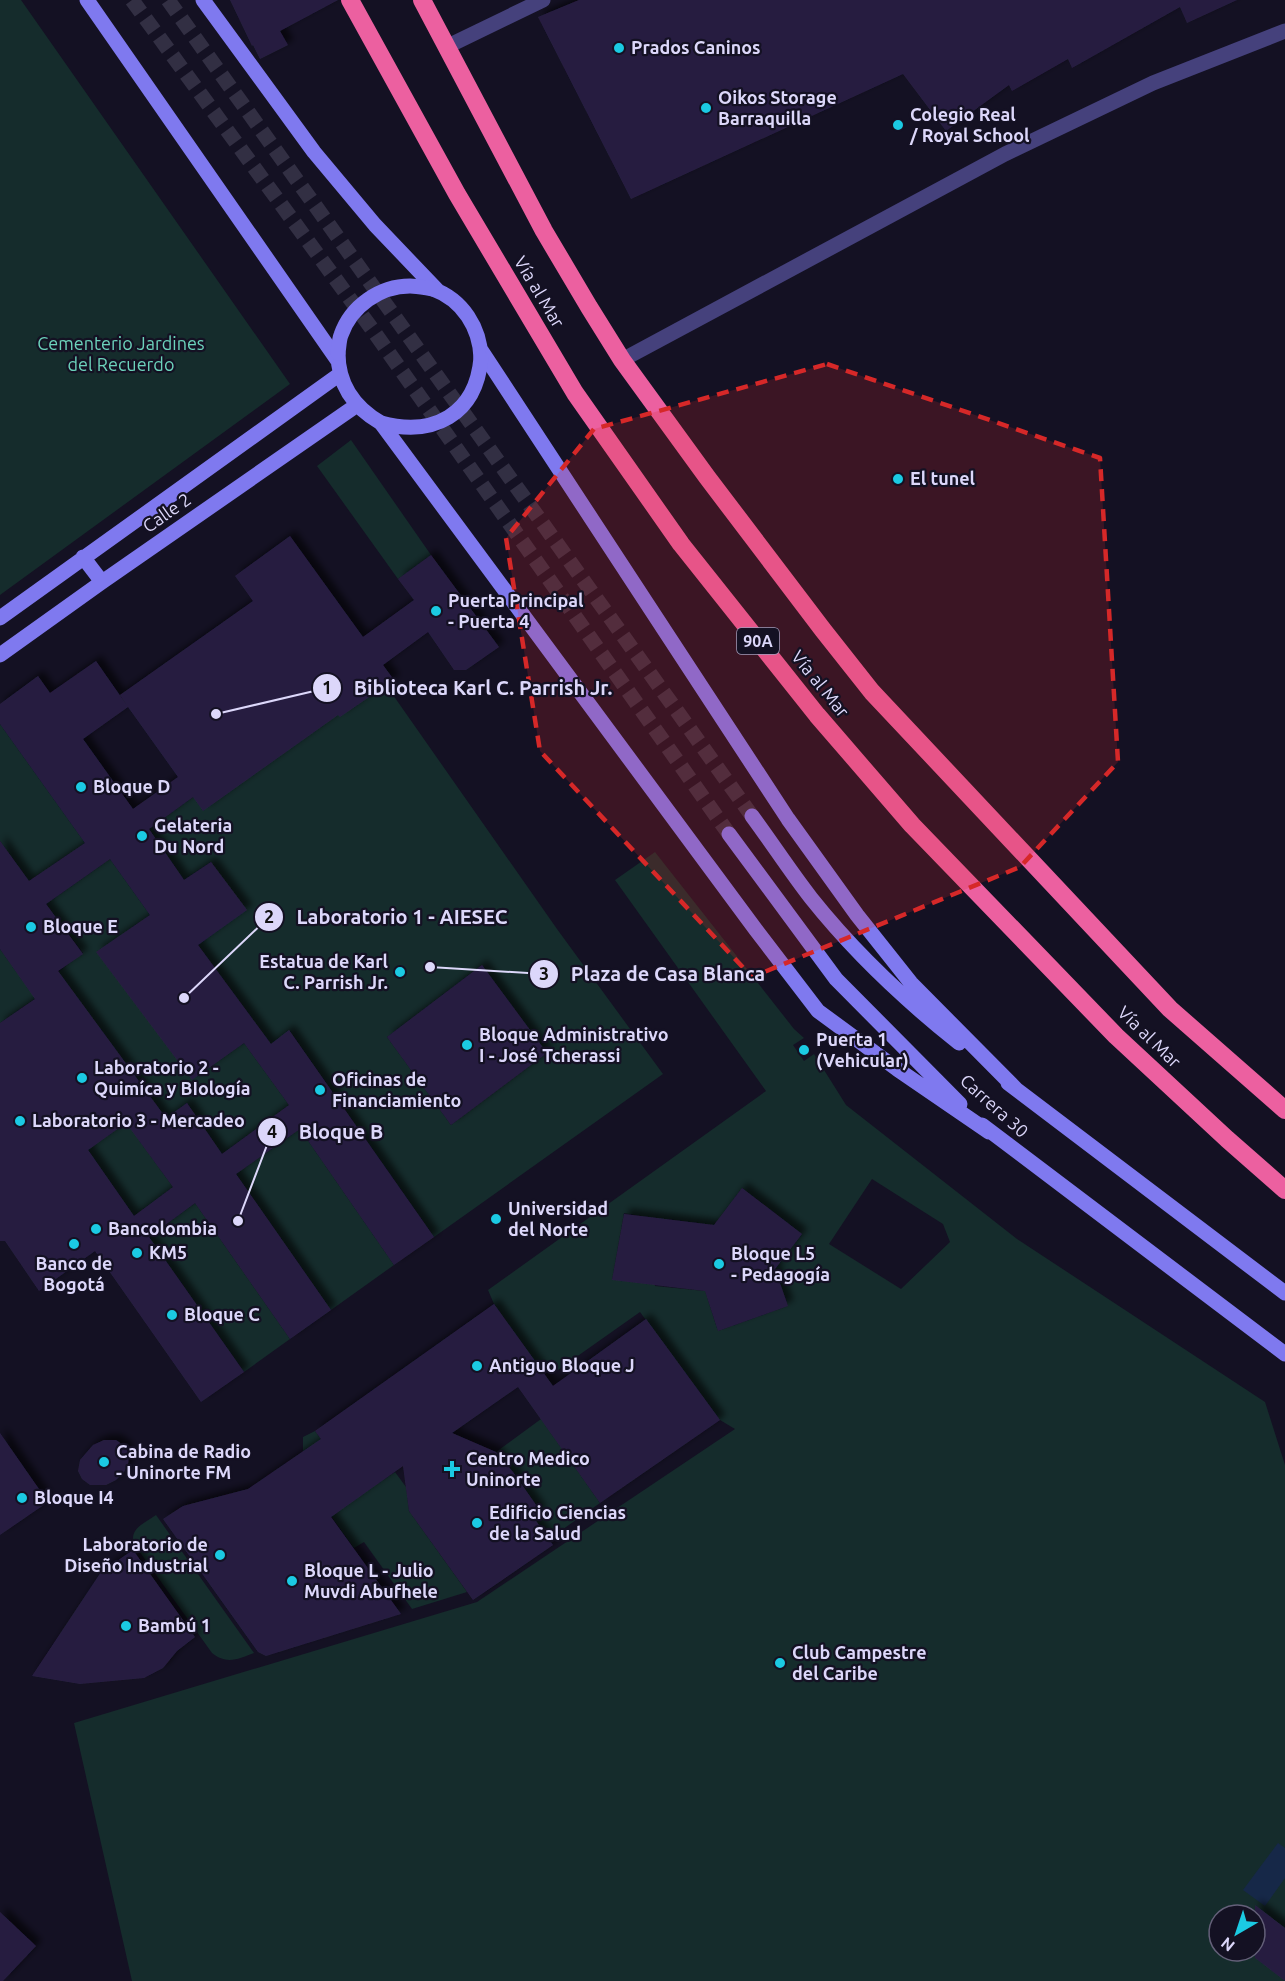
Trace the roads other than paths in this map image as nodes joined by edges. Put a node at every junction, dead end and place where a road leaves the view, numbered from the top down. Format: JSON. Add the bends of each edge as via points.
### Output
{"nodes":[{"id":1,"x":87,"y":0,"type":"edge"},
{"id":2,"x":203,"y":0,"type":"edge"},
{"id":3,"x":350,"y":0,"type":"edge"},
{"id":4,"x":422,"y":0,"type":"edge"},
{"id":5,"x":543,"y":0,"type":"edge"},
{"id":6,"x":1285,"y":31,"type":"edge"},
{"id":7,"x":446,"y":47,"type":"junction"},
{"id":8,"x":435,"y":290,"type":"junction"},
{"id":9,"x":481,"y":354,"type":"junction"},
{"id":10,"x":622,"y":360,"type":"junction"},
{"id":11,"x":339,"y":363,"type":"junction"},
{"id":12,"x":357,"y":405,"type":"junction"},
{"id":13,"x":381,"y":423,"type":"junction"},
{"id":14,"x":83,"y":557,"type":"junction"},
{"id":15,"x":102,"y":582,"type":"junction"},
{"id":16,"x":0,"y":618,"type":"edge"},
{"id":17,"x":0,"y":655,"type":"edge"},
{"id":18,"x":752,"y":816,"type":"tunnel mouth"},
{"id":19,"x":729,"y":834,"type":"tunnel mouth"},
{"id":20,"x":1016,"y":1089,"type":"junction"},
{"id":21,"x":1285,"y":1110,"type":"edge"},
{"id":22,"x":989,"y":1132,"type":"junction"},
{"id":23,"x":1285,"y":1190,"type":"edge"},
{"id":24,"x":1285,"y":1293,"type":"edge"},
{"id":25,"x":1285,"y":1354,"type":"edge"}],
"edges":[{"from":1,"to":11,"type":"main road"},
{"from":2,"to":8,"type":"main road","via":[[322,161]]},
{"from":3,"to":23,"type":"highway","name":"Vía al Mar","number":"90A","via":[[457,194],[574,393],[681,544],[817,716],[912,825],[1116,1036]]},
{"from":4,"to":7,"type":"highway","name":"Vía al Mar"},
{"from":5,"to":7,"type":"street"},
{"from":6,"to":10,"type":"street","via":[[1153,83],[1005,154]]},
{"from":7,"to":10,"type":"highway","name":"Vía al Mar","via":[[544,231]]},
{"from":8,"to":9,"type":"main road","via":[[455,301],[469,317],[478,335]]},
{"from":8,"to":11,"type":"main road","bridge":true,"via":[[411,285],[388,288],[368,299],[352,315],[341,335]]},
{"from":9,"to":13,"type":"main road","bridge":true,"via":[[480,374],[459,410],[423,428]]},
{"from":9,"to":20,"type":"main road","via":[[781,809],[857,915],[911,983]]},
{"from":10,"to":21,"type":"highway","name":"Vía al Mar","via":[[872,692],[1170,1009]]},
{"from":11,"to":12,"type":"main road"},
{"from":11,"to":14,"type":"main road","name":"Calle 2"},
{"from":12,"to":13,"type":"main road"},
{"from":12,"to":15,"type":"main road","name":"Calle 2"},
{"from":13,"to":22,"type":"main road","via":[[818,1011]]},
{"from":14,"to":15,"type":"main road"},
{"from":14,"to":16,"type":"main road","name":"Calle 2"},
{"from":15,"to":17,"type":"main road","name":"Calle 2"},
{"from":18,"to":20,"type":"main road","name":"Carrera 30","via":[[811,898],[848,941],[918,1011]]},
{"from":19,"to":22,"type":"main road","name":"Carrera 30","via":[[836,979]]},
{"from":20,"to":24,"type":"main road","name":"Carrera 30"},
{"from":22,"to":25,"type":"main road","name":"Carrera 30"}]}
